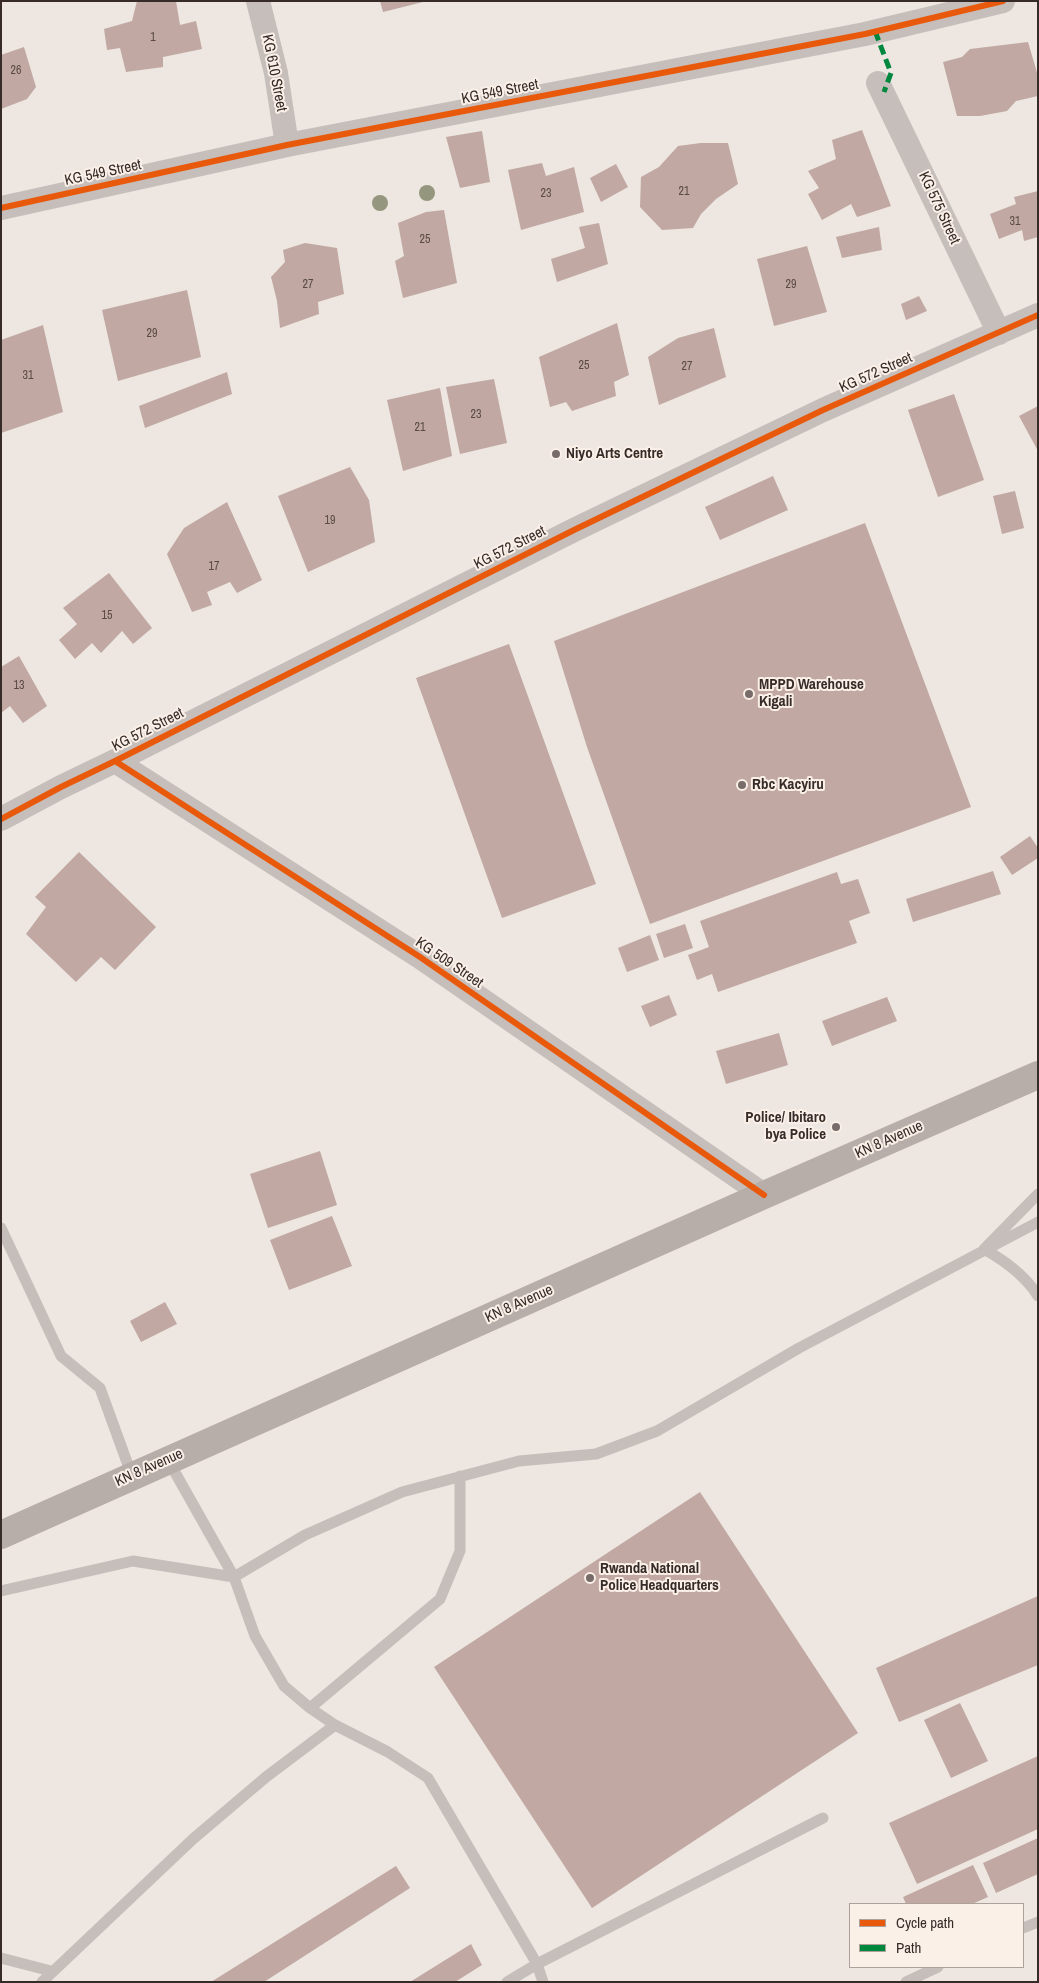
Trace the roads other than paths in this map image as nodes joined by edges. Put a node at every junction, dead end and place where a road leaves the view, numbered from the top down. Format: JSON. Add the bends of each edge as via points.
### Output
{"nodes":[{"id":1,"x":258,"y":1,"type":"edge"},
{"id":2,"x":1003,"y":1,"type":"edge"},
{"id":3,"x":878,"y":83,"type":"dead end"},
{"id":4,"x":287,"y":145,"type":"junction"},
{"id":5,"x":1,"y":208,"type":"edge"},
{"id":6,"x":1038,"y":315,"type":"edge"},
{"id":7,"x":999,"y":333,"type":"junction"},
{"id":8,"x":115,"y":761,"type":"junction"},
{"id":9,"x":1,"y":818,"type":"edge"},
{"id":10,"x":1038,"y":1075,"type":"edge"},
{"id":11,"x":1038,"y":1194,"type":"edge"},
{"id":12,"x":764,"y":1195,"type":"junction"},
{"id":13,"x":1038,"y":1222,"type":"edge"},
{"id":14,"x":1,"y":1228,"type":"edge"},
{"id":15,"x":984,"y":1249,"type":"junction"},
{"id":16,"x":1038,"y":1296,"type":"edge"},
{"id":17,"x":168,"y":1460,"type":"junction"},
{"id":18,"x":132,"y":1476,"type":"junction"},
{"id":19,"x":460,"y":1476,"type":"junction"},
{"id":20,"x":1,"y":1535,"type":"edge"},
{"id":21,"x":234,"y":1577,"type":"junction"},
{"id":22,"x":1,"y":1591,"type":"edge"},
{"id":23,"x":310,"y":1708,"type":"junction"},
{"id":24,"x":335,"y":1725,"type":"junction"},
{"id":25,"x":823,"y":1818,"type":"dead end"},
{"id":26,"x":1038,"y":1922,"type":"edge"},
{"id":27,"x":1024,"y":1928,"type":"edge"},
{"id":28,"x":1,"y":1958,"type":"edge"},
{"id":29,"x":537,"y":1964,"type":"junction"},
{"id":30,"x":936,"y":1968,"type":"edge"},
{"id":31,"x":51,"y":1971,"type":"junction"},
{"id":32,"x":42,"y":1982,"type":"edge"},
{"id":33,"x":507,"y":1982,"type":"edge"},
{"id":34,"x":543,"y":1982,"type":"edge"},
{"id":35,"x":906,"y":1982,"type":"edge"}],
"edges":[{"from":1,"to":4,"type":"street","name":"KG 610 Street","via":[[276,72]]},
{"from":2,"to":4,"type":"street","name":"KG 549 Street","via":[[855,36]]},
{"from":3,"to":7,"type":"street","name":"KG 575 Street"},
{"from":4,"to":5,"type":"street","name":"KG 549 Street"},
{"from":6,"to":7,"type":"street","name":"KG 572 Street"},
{"from":7,"to":8,"type":"street","name":"KG 572 Street","via":[[823,410],[576,529]]},
{"from":8,"to":9,"type":"street","name":"KG 572 Street"},
{"from":8,"to":12,"type":"street","name":"KG 509 Street","via":[[420,957]]},
{"from":10,"to":12,"type":"main road","name":"KN 8 Avenue"},
{"from":11,"to":15,"type":"lane"},
{"from":12,"to":17,"type":"main road","name":"KN 8 Avenue"},
{"from":13,"to":15,"type":"lane"},
{"from":14,"to":18,"type":"lane","via":[[61,1356],[100,1388]]},
{"from":15,"to":16,"type":"lane","via":[[1007,1262]]},
{"from":15,"to":19,"type":"lane","via":[[799,1348],[657,1431],[596,1454],[519,1461]]},
{"from":17,"to":18,"type":"main road","name":"KN 8 Avenue"},
{"from":17,"to":21,"type":"lane"},
{"from":18,"to":20,"type":"main road","name":"KN 8 Avenue"},
{"from":19,"to":21,"type":"lane","via":[[402,1492],[306,1535]]},
{"from":19,"to":23,"type":"lane","via":[[460,1551],[440,1599]]},
{"from":21,"to":22,"type":"lane","via":[[133,1560]]},
{"from":21,"to":23,"type":"lane","via":[[255,1636],[284,1686]]},
{"from":23,"to":24,"type":"lane"},
{"from":24,"to":29,"type":"lane","via":[[388,1752],[428,1778]]},
{"from":24,"to":31,"type":"lane","via":[[266,1777],[193,1840]]},
{"from":25,"to":29,"type":"lane"},
{"from":26,"to":27,"type":"lane"},
{"from":28,"to":31,"type":"lane"},
{"from":29,"to":33,"type":"lane"},
{"from":29,"to":34,"type":"lane"},
{"from":30,"to":35,"type":"lane"},
{"from":31,"to":32,"type":"lane"}]}
